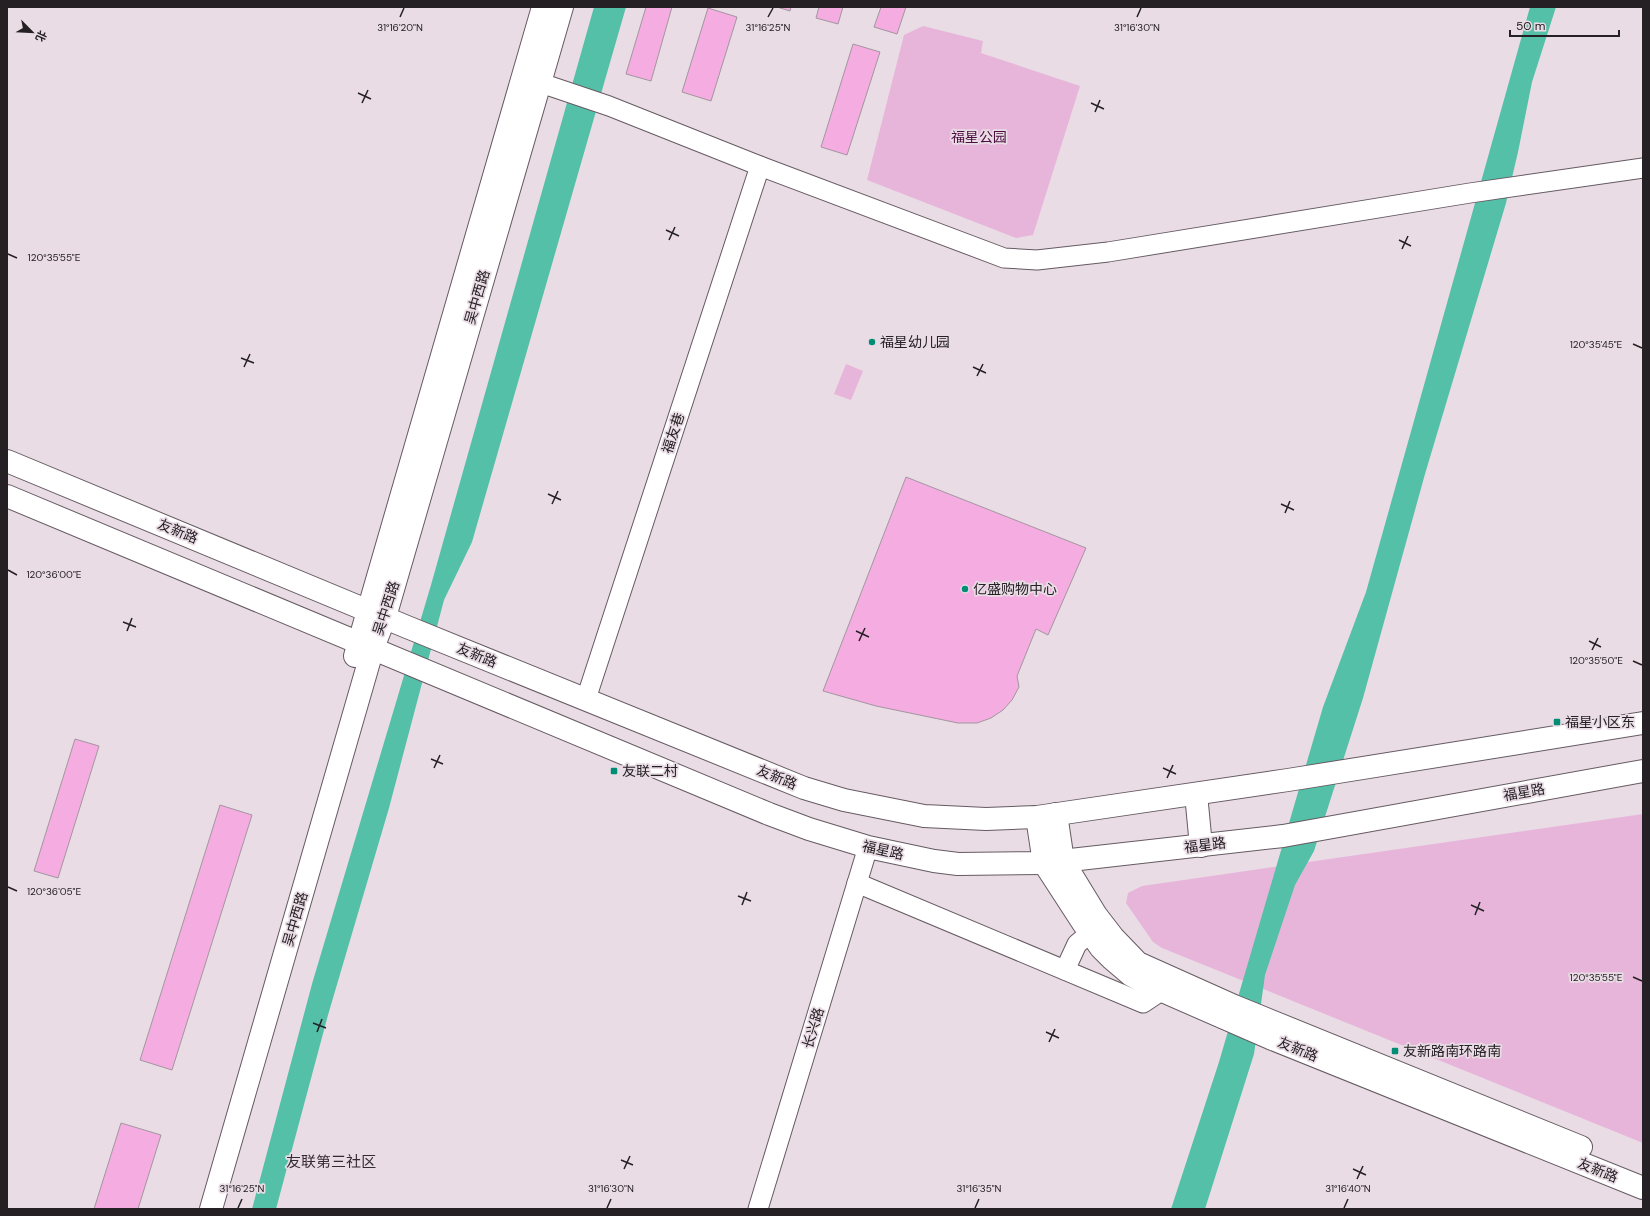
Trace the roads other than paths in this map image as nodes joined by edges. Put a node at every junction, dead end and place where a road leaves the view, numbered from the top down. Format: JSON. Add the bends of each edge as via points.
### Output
{"nodes":[{"id":1,"x":543,"y":7,"type":"edge"},
{"id":2,"x":562,"y":7,"type":"edge"},
{"id":3,"x":530,"y":79,"type":"junction"},
{"id":4,"x":760,"y":166,"type":"junction"},
{"id":5,"x":1643,"y":168,"type":"edge"},
{"id":6,"x":7,"y":461,"type":"edge"},
{"id":7,"x":7,"y":496,"type":"edge"},
{"id":8,"x":376,"y":613,"type":"junction"},
{"id":9,"x":366,"y":645,"type":"junction"},
{"id":10,"x":586,"y":700,"type":"junction"},
{"id":11,"x":1643,"y":723,"type":"edge"},
{"id":12,"x":1643,"y":771,"type":"edge"},
{"id":13,"x":1196,"y":794,"type":"junction"},
{"id":14,"x":1046,"y":816,"type":"junction"},
{"id":15,"x":1201,"y":846,"type":"junction"},
{"id":16,"x":868,"y":847,"type":"junction"},
{"id":17,"x":1053,"y":862,"type":"junction"},
{"id":18,"x":857,"y":883,"type":"junction"},
{"id":19,"x":1090,"y":933,"type":"junction"},
{"id":20,"x":1065,"y":970,"type":"junction"},
{"id":21,"x":1161,"y":991,"type":"junction"},
{"id":22,"x":1229,"y":1012,"type":"junction"},
{"id":23,"x":1273,"y":1030,"type":"junction"},
{"id":24,"x":1643,"y":1172,"type":"edge"},
{"id":25,"x":1643,"y":1188,"type":"edge"},
{"id":26,"x":195,"y":1209,"type":"edge"},
{"id":27,"x":211,"y":1209,"type":"edge"},
{"id":28,"x":758,"y":1209,"type":"edge"}],
"edges":[{"from":1,"to":3,"type":"main road","name":"吴中西路"},
{"from":2,"to":3,"type":"main road","name":"吴中西路"},
{"from":3,"to":4,"type":"street","via":[[609,106]]},
{"from":3,"to":8,"type":"main road","name":"吴中西路"},
{"from":4,"to":5,"type":"street","via":[[1004,258],[1037,260],[1108,252],[1470,193]]},
{"from":4,"to":10,"type":"street","name":"福友巷"},
{"from":6,"to":8,"type":"main road","name":"友新路"},
{"from":7,"to":9,"type":"main road"},
{"from":8,"to":9,"type":"main road","name":"吴中西路"},
{"from":8,"to":10,"type":"main road","name":"友新路"},
{"from":9,"to":16,"type":"main road","name":"福星路","via":[[769,814]]},
{"from":9,"to":26,"type":"main road","name":"吴中西路"},
{"from":9,"to":27,"type":"main road","name":"吴中西路"},
{"from":10,"to":14,"type":"main road","name":"友新路","via":[[818,792],[904,813],[956,819]]},
{"from":11,"to":13,"type":"main road"},
{"from":12,"to":15,"type":"main road","name":"福星路","via":[[1283,836]]},
{"from":13,"to":14,"type":"main road"},
{"from":13,"to":15,"type":"main road"},
{"from":14,"to":17,"type":"main road","name":"友新路"},
{"from":15,"to":17,"type":"main road","name":"福星路"},
{"from":16,"to":17,"type":"main road","name":"福星路","via":[[958,864]]},
{"from":16,"to":18,"type":"street","name":"长兴路"},
{"from":17,"to":19,"type":"main road","name":"友新路"},
{"from":17,"to":22,"type":"main road","name":"友新路","via":[[1131,957]]},
{"from":18,"to":20,"type":"street"},
{"from":18,"to":28,"type":"street","name":"长兴路"},
{"from":19,"to":20,"type":"street","via":[[1077,944]]},
{"from":19,"to":21,"type":"main road","name":"友新路","via":[[1120,967]]},
{"from":20,"to":21,"type":"street","via":[[1144,1003]]},
{"from":21,"to":22,"type":"main road","name":"友新路"},
{"from":22,"to":23,"type":"main road","name":"友新路"},
{"from":23,"to":24,"type":"main road","name":"友新路"},
{"from":23,"to":25,"type":"main road","name":"友新路"}]}
